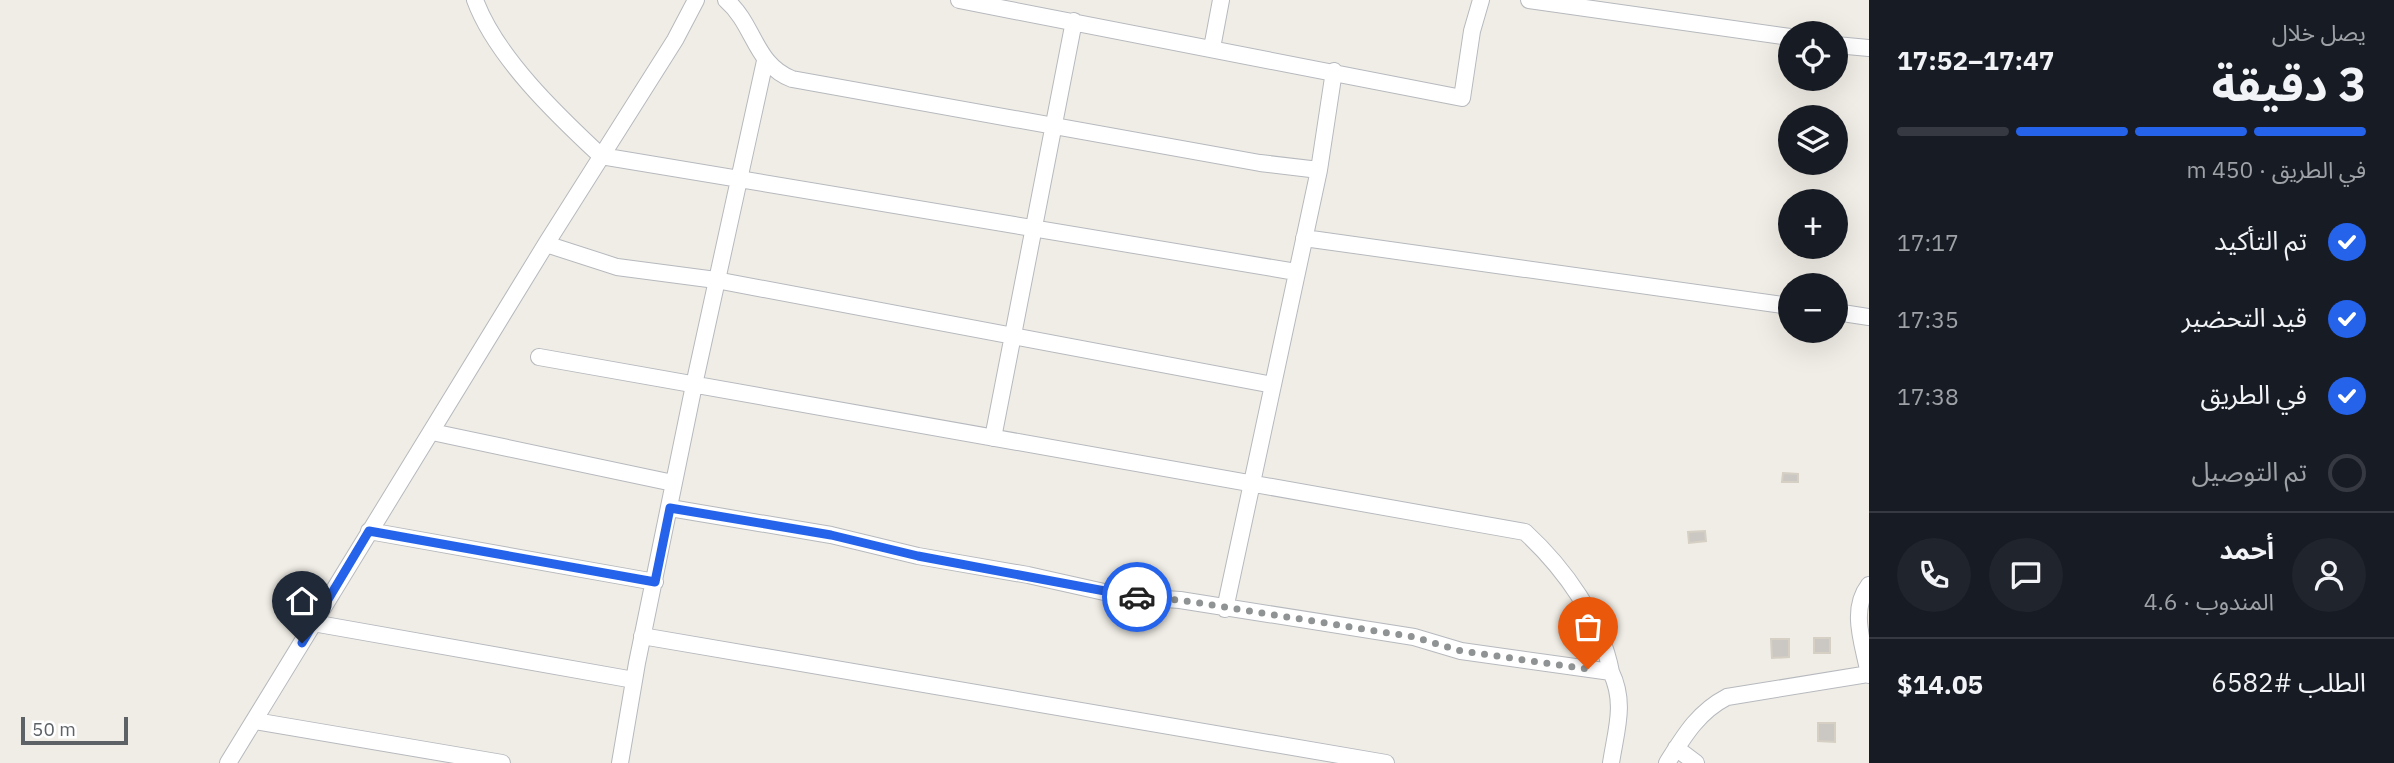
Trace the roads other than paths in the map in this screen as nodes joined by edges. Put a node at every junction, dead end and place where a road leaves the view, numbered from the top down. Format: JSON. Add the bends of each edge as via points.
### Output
{"nodes":[{"id":1,"x":475,"y":0,"type":"edge"},
{"id":2,"x":696,"y":0,"type":"edge"},
{"id":3,"x":726,"y":0,"type":"edge"},
{"id":4,"x":959,"y":0,"type":"edge"},
{"id":5,"x":1221,"y":0,"type":"edge"},
{"id":6,"x":1481,"y":0,"type":"edge"},
{"id":7,"x":1530,"y":0,"type":"edge"},
{"id":8,"x":989,"y":3,"type":"edge"},
{"id":9,"x":1074,"y":21,"type":"junction"},
{"id":10,"x":1778,"y":35,"type":"edge"},
{"id":11,"x":1848,"y":46,"type":"edge"},
{"id":12,"x":1212,"y":48,"type":"junction"},
{"id":13,"x":1869,"y":48,"type":"edge"},
{"id":14,"x":765,"y":61,"type":"junction"},
{"id":15,"x":1334,"y":71,"type":"junction"},
{"id":16,"x":1053,"y":126,"type":"junction"},
{"id":17,"x":601,"y":156,"type":"junction"},
{"id":18,"x":1318,"y":170,"type":"junction"},
{"id":19,"x":741,"y":181,"type":"junction"},
{"id":20,"x":1032,"y":227,"type":"junction"},
{"id":21,"x":1304,"y":238,"type":"junction"},
{"id":22,"x":545,"y":244,"type":"junction"},
{"id":23,"x":1296,"y":272,"type":"junction"},
{"id":24,"x":716,"y":280,"type":"junction"},
{"id":25,"x":1778,"y":304,"type":"edge"},
{"id":26,"x":1848,"y":314,"type":"edge"},
{"id":27,"x":1869,"y":317,"type":"edge"},
{"id":28,"x":1012,"y":334,"type":"junction"},
{"id":29,"x":539,"y":357,"type":"dead end"},
{"id":30,"x":694,"y":385,"type":"junction"},
{"id":31,"x":1273,"y":385,"type":"junction"},
{"id":32,"x":432,"y":432,"type":"junction"},
{"id":33,"x":993,"y":438,"type":"junction"},
{"id":34,"x":673,"y":483,"type":"junction"},
{"id":35,"x":1250,"y":484,"type":"junction"},
{"id":36,"x":670,"y":508,"type":"junction"},
{"id":37,"x":369,"y":531,"type":"junction"},
{"id":38,"x":655,"y":582,"type":"junction"},
{"id":39,"x":1867,"y":590,"type":"edge"},
{"id":40,"x":1225,"y":609,"type":"junction"},
{"id":41,"x":313,"y":623,"type":"junction"},
{"id":42,"x":642,"y":636,"type":"junction"},
{"id":43,"x":1611,"y":672,"type":"junction"},
{"id":44,"x":1869,"y":674,"type":"edge"},
{"id":45,"x":634,"y":680,"type":"junction"},
{"id":46,"x":256,"y":721,"type":"junction"},
{"id":47,"x":1676,"y":748,"type":"junction"},
{"id":48,"x":228,"y":763,"type":"edge"},
{"id":49,"x":502,"y":763,"type":"edge"},
{"id":50,"x":620,"y":763,"type":"edge"},
{"id":51,"x":1386,"y":763,"type":"edge"},
{"id":52,"x":1611,"y":763,"type":"edge"},
{"id":53,"x":1667,"y":763,"type":"edge"},
{"id":54,"x":1696,"y":763,"type":"edge"}],
"edges":[{"from":1,"to":17,"type":"street","via":[[502,48],[566,124]]},
{"from":2,"to":17,"type":"street"},
{"from":3,"to":14,"type":"street","via":[[737,9]]},
{"from":4,"to":8,"type":"street"},
{"from":5,"to":12,"type":"street"},
{"from":6,"to":15,"type":"street","via":[[1462,98]]},
{"from":7,"to":10,"type":"street"},
{"from":8,"to":9,"type":"street"},
{"from":9,"to":12,"type":"street"},
{"from":9,"to":16,"type":"street"},
{"from":11,"to":13,"type":"street"},
{"from":12,"to":15,"type":"street"},
{"from":14,"to":16,"type":"street","via":[[792,79]]},
{"from":14,"to":19,"type":"street"},
{"from":15,"to":18,"type":"street"},
{"from":16,"to":18,"type":"street"},
{"from":16,"to":20,"type":"street"},
{"from":17,"to":19,"type":"street"},
{"from":17,"to":22,"type":"street"},
{"from":18,"to":21,"type":"street"},
{"from":19,"to":20,"type":"street"},
{"from":19,"to":24,"type":"street"},
{"from":20,"to":23,"type":"street"},
{"from":20,"to":28,"type":"street"},
{"from":21,"to":23,"type":"street"},
{"from":21,"to":25,"type":"street"},
{"from":22,"to":24,"type":"street","via":[[617,267]]},
{"from":22,"to":32,"type":"street"},
{"from":23,"to":31,"type":"street"},
{"from":24,"to":28,"type":"street"},
{"from":24,"to":30,"type":"street"},
{"from":26,"to":27,"type":"street"},
{"from":28,"to":31,"type":"street"},
{"from":28,"to":33,"type":"street"},
{"from":29,"to":30,"type":"street"},
{"from":30,"to":33,"type":"street"},
{"from":30,"to":34,"type":"street"},
{"from":31,"to":35,"type":"street"},
{"from":32,"to":34,"type":"street"},
{"from":32,"to":37,"type":"street"},
{"from":33,"to":35,"type":"street"},
{"from":34,"to":36,"type":"street"},
{"from":35,"to":40,"type":"street"},
{"from":35,"to":43,"type":"street","via":[[1525,532],[1557,561],[1606,646]]},
{"from":36,"to":38,"type":"street"},
{"from":36,"to":40,"type":"street","via":[[840,537],[1122,596]]},
{"from":37,"to":38,"type":"street"},
{"from":37,"to":41,"type":"street"},
{"from":38,"to":42,"type":"street"},
{"from":39,"to":44,"type":"street","via":[[1858,615]]},
{"from":40,"to":43,"type":"street"},
{"from":41,"to":45,"type":"street"},
{"from":41,"to":46,"type":"street"},
{"from":42,"to":45,"type":"street"},
{"from":42,"to":51,"type":"street"},
{"from":43,"to":52,"type":"street","via":[[1619,690],[1620,712]]},
{"from":44,"to":47,"type":"street","via":[[1727,697],[1709,706]]},
{"from":45,"to":50,"type":"street"},
{"from":46,"to":48,"type":"street"},
{"from":46,"to":49,"type":"street"},
{"from":47,"to":53,"type":"street"},
{"from":47,"to":54,"type":"street"}]}
